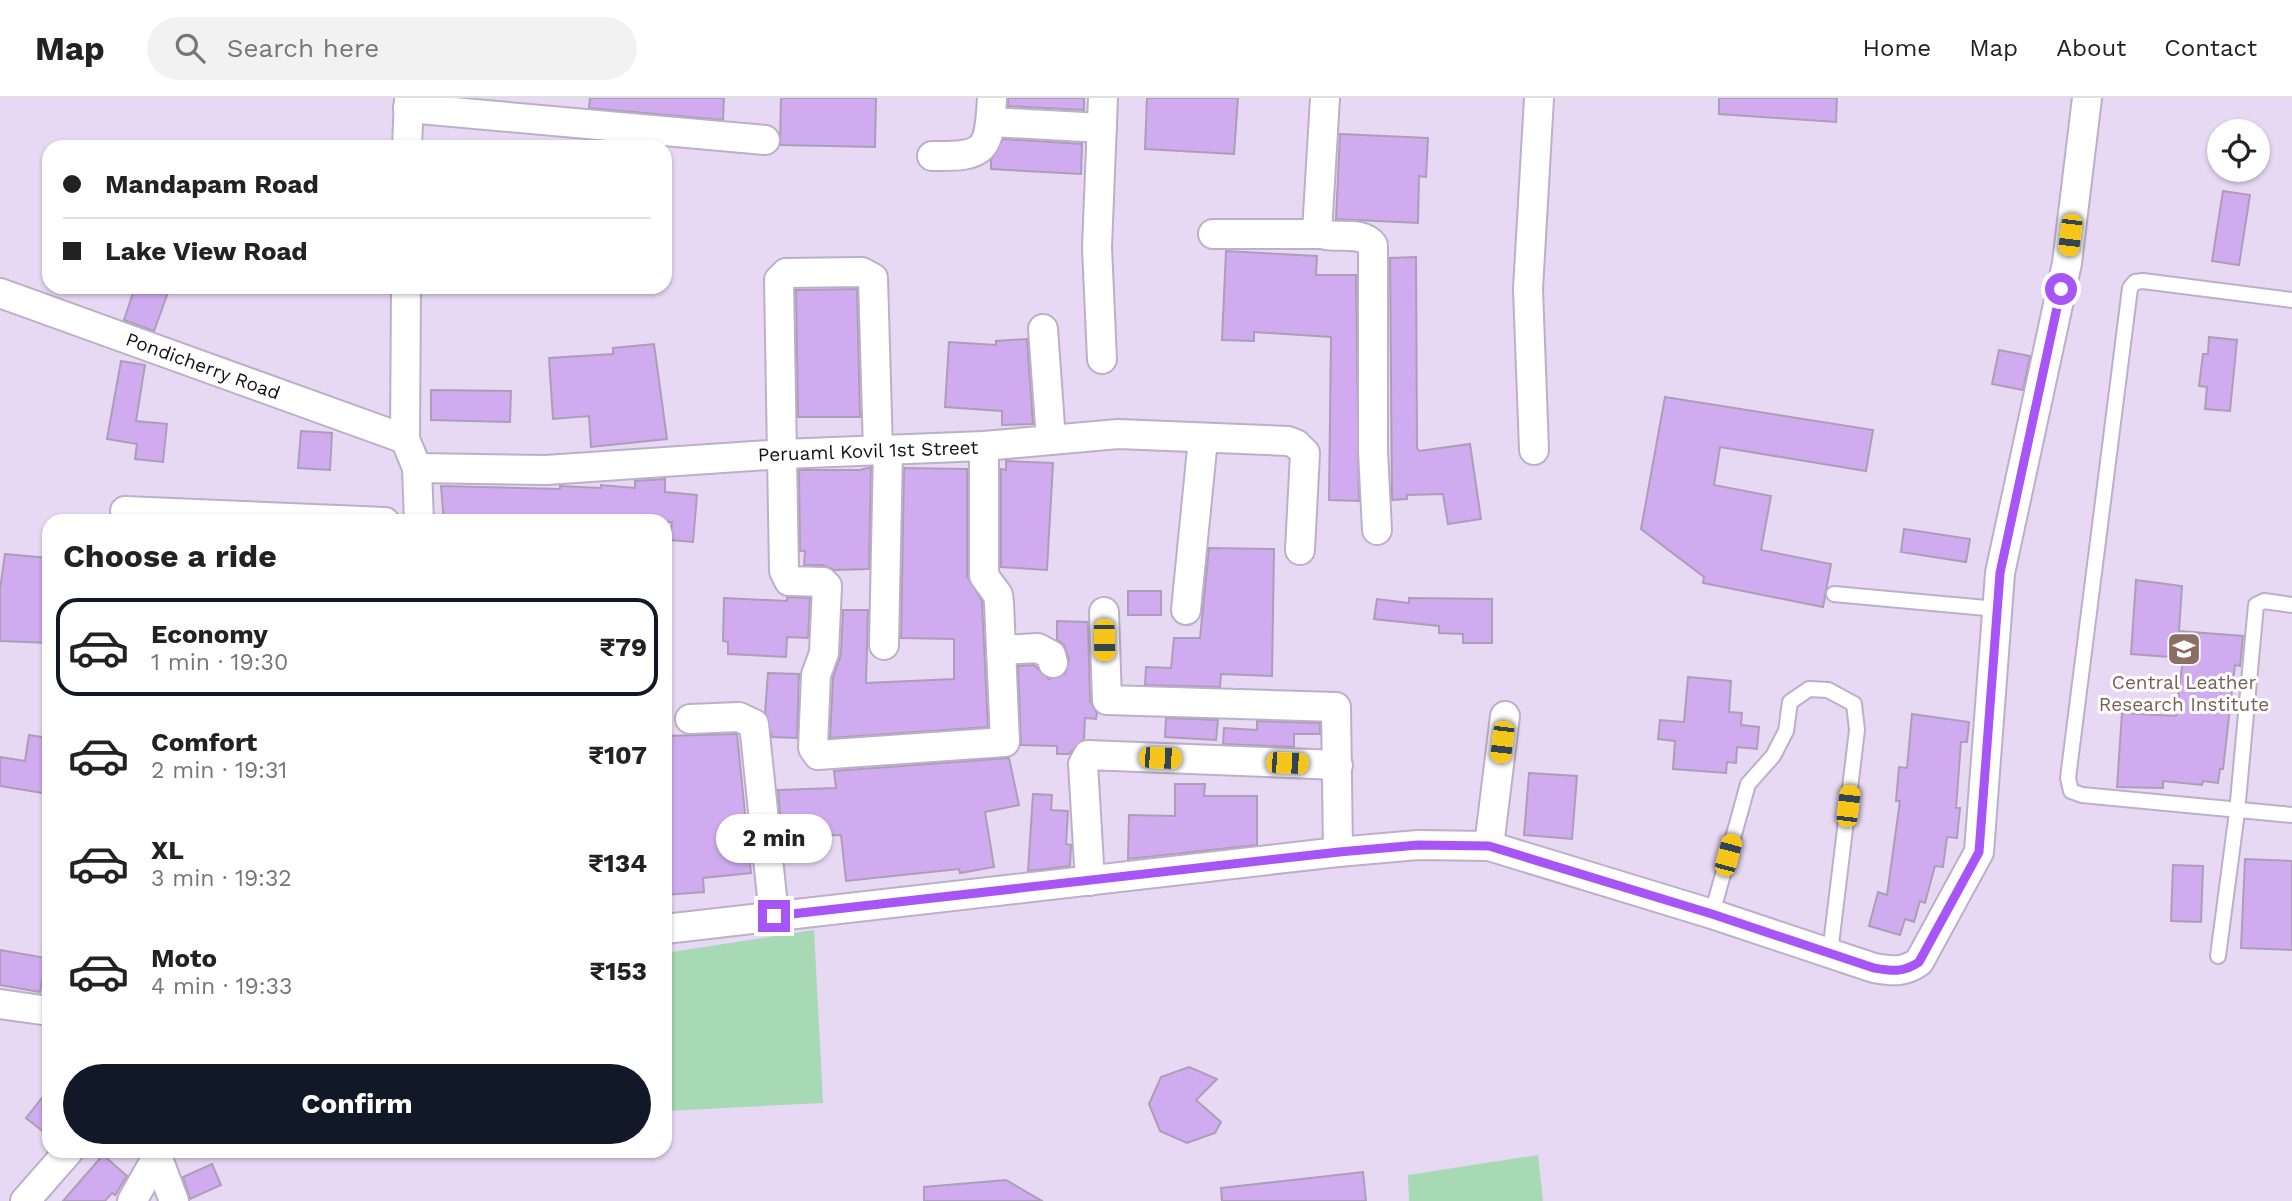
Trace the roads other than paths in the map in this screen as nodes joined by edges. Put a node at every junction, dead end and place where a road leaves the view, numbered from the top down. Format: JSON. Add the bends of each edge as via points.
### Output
{"nodes":[{"id":1,"x":1103,"y":98,"type":"edge"},
{"id":2,"x":1325,"y":98,"type":"edge"},
{"id":3,"x":1539,"y":98,"type":"edge"},
{"id":4,"x":2086,"y":98,"type":"edge"},
{"id":5,"x":408,"y":103,"type":"edge"},
{"id":6,"x":992,"y":110,"type":"edge"},
{"id":7,"x":1102,"y":128,"type":"junction"},
{"id":8,"x":407,"y":140,"type":"edge"},
{"id":9,"x":765,"y":140,"type":"dead end"},
{"id":10,"x":932,"y":156,"type":"dead end"},
{"id":11,"x":1213,"y":234,"type":"dead end"},
{"id":12,"x":1319,"y":234,"type":"junction"},
{"id":13,"x":0,"y":293,"type":"edge"},
{"id":14,"x":406,"y":294,"type":"edge"},
{"id":15,"x":2292,"y":300,"type":"edge"},
{"id":16,"x":1043,"y":329,"type":"dead end"},
{"id":17,"x":1102,"y":359,"type":"dead end"},
{"id":18,"x":405,"y":439,"type":"junction"},
{"id":19,"x":1203,"y":439,"type":"junction"},
{"id":20,"x":1051,"y":440,"type":"junction"},
{"id":21,"x":984,"y":446,"type":"junction"},
{"id":22,"x":1534,"y":450,"type":"dead end"},
{"id":23,"x":883,"y":451,"type":"junction"},
{"id":24,"x":783,"y":454,"type":"junction"},
{"id":25,"x":417,"y":468,"type":"junction"},
{"id":26,"x":125,"y":512,"type":"dead end"},
{"id":27,"x":177,"y":514,"type":"edge"},
{"id":28,"x":419,"y":514,"type":"edge"},
{"id":29,"x":1377,"y":530,"type":"dead end"},
{"id":30,"x":1300,"y":550,"type":"dead end"},
{"id":31,"x":1834,"y":594,"type":"dead end"},
{"id":32,"x":2292,"y":605,"type":"edge"},
{"id":33,"x":1997,"y":609,"type":"junction"},
{"id":34,"x":1186,"y":610,"type":"dead end"},
{"id":35,"x":1104,"y":612,"type":"dead end"},
{"id":36,"x":884,"y":646,"type":"dead end"},
{"id":37,"x":1001,"y":650,"type":"junction"},
{"id":38,"x":1053,"y":663,"type":"dead end"},
{"id":39,"x":1505,"y":716,"type":"dead end"},
{"id":40,"x":690,"y":719,"type":"dead end"},
{"id":41,"x":1338,"y":765,"type":"junction"},
{"id":42,"x":2237,"y":812,"type":"junction"},
{"id":43,"x":2292,"y":815,"type":"edge"},
{"id":44,"x":1489,"y":846,"type":"junction"},
{"id":45,"x":1339,"y":852,"type":"junction"},
{"id":46,"x":1090,"y":881,"type":"junction"},
{"id":47,"x":1712,"y":914,"type":"junction"},
{"id":48,"x":774,"y":916,"type":"junction"},
{"id":49,"x":672,"y":928,"type":"edge"},
{"id":50,"x":1830,"y":953,"type":"junction"},
{"id":51,"x":2218,"y":957,"type":"dead end"},
{"id":52,"x":0,"y":1004,"type":"edge"},
{"id":53,"x":42,"y":1010,"type":"edge"},
{"id":54,"x":63,"y":1158,"type":"edge"},
{"id":55,"x":157,"y":1158,"type":"edge"},
{"id":56,"x":160,"y":1158,"type":"edge"},
{"id":57,"x":25,"y":1201,"type":"edge"},
{"id":58,"x":132,"y":1201,"type":"edge"},
{"id":59,"x":174,"y":1201,"type":"edge"}],
"edges":[{"from":1,"to":7,"type":"street"},
{"from":2,"to":12,"type":"street","via":[[1316,221]]},
{"from":3,"to":22,"type":"street","via":[[1528,289]]},
{"from":4,"to":33,"type":"street","via":[[2067,263],[2000,573]]},
{"from":5,"to":8,"type":"street"},
{"from":5,"to":9,"type":"street"},
{"from":6,"to":7,"type":"street"},
{"from":6,"to":10,"type":"street","via":[[985,144],[971,155]]},
{"from":7,"to":17,"type":"street","via":[[1097,247]]},
{"from":11,"to":12,"type":"street"},
{"from":12,"to":29,"type":"street","via":[[1363,237],[1373,245]]},
{"from":13,"to":18,"type":"street","name":"Pondicherry Road"},
{"from":14,"to":18,"type":"street"},
{"from":15,"to":42,"type":"lane","via":[[2143,281],[2130,288],[2068,778],[2071,791],[2082,795]]},
{"from":16,"to":20,"type":"street"},
{"from":18,"to":25,"type":"street"},
{"from":19,"to":20,"type":"street","name":"Peruaml Kovil 1st Street","via":[[1118,434]]},
{"from":19,"to":30,"type":"street","name":"Peruaml Kovil 1st Street","via":[[1288,441],[1301,447],[1305,463]]},
{"from":19,"to":34,"type":"street"},
{"from":20,"to":21,"type":"street","name":"Peruaml Kovil 1st Street"},
{"from":21,"to":23,"type":"street","name":"Peruaml Kovil 1st Street"},
{"from":21,"to":37,"type":"street","via":[[984,576],[998,595]]},
{"from":23,"to":24,"type":"street","name":"Peruaml Kovil 1st Street"},
{"from":23,"to":24,"type":"street","via":[[873,278],[862,272],[794,273],[779,280]]},
{"from":23,"to":36,"type":"street"},
{"from":24,"to":25,"type":"street","name":"Peruaml Kovil 1st Street","via":[[546,470]]},
{"from":24,"to":37,"type":"street","via":[[786,576],[789,581],[827,586],[824,653],[816,676],[815,753],[1003,743]]},
{"from":25,"to":28,"type":"street"},
{"from":26,"to":27,"type":"street"},
{"from":31,"to":33,"type":"lane"},
{"from":32,"to":42,"type":"lane","via":[[2264,601],[2256,605]]},
{"from":33,"to":50,"type":"street","via":[[1979,852],[1919,962],[1909,969],[1894,972]]},
{"from":35,"to":41,"type":"street","via":[[1107,700],[1332,705],[1338,711]]},
{"from":37,"to":38,"type":"street","via":[[1038,648],[1051,655]]},
{"from":39,"to":44,"type":"street"},
{"from":40,"to":48,"type":"street","via":[[739,717],[754,724]]},
{"from":41,"to":45,"type":"street"},
{"from":41,"to":46,"type":"street","via":[[1088,755],[1083,764]]},
{"from":42,"to":43,"type":"lane"},
{"from":42,"to":51,"type":"lane"},
{"from":44,"to":45,"type":"street","via":[[1418,845]]},
{"from":44,"to":47,"type":"street"},
{"from":45,"to":46,"type":"street"},
{"from":46,"to":48,"type":"street"},
{"from":47,"to":50,"type":"street"},
{"from":47,"to":50,"type":"lane","via":[[1748,784],[1786,731],[1790,702],[1809,688],[1828,690],[1854,704],[1857,730]]},
{"from":48,"to":49,"type":"street"},
{"from":52,"to":53,"type":"street"},
{"from":54,"to":57,"type":"street"},
{"from":55,"to":58,"type":"street"},
{"from":56,"to":59,"type":"street"}]}
